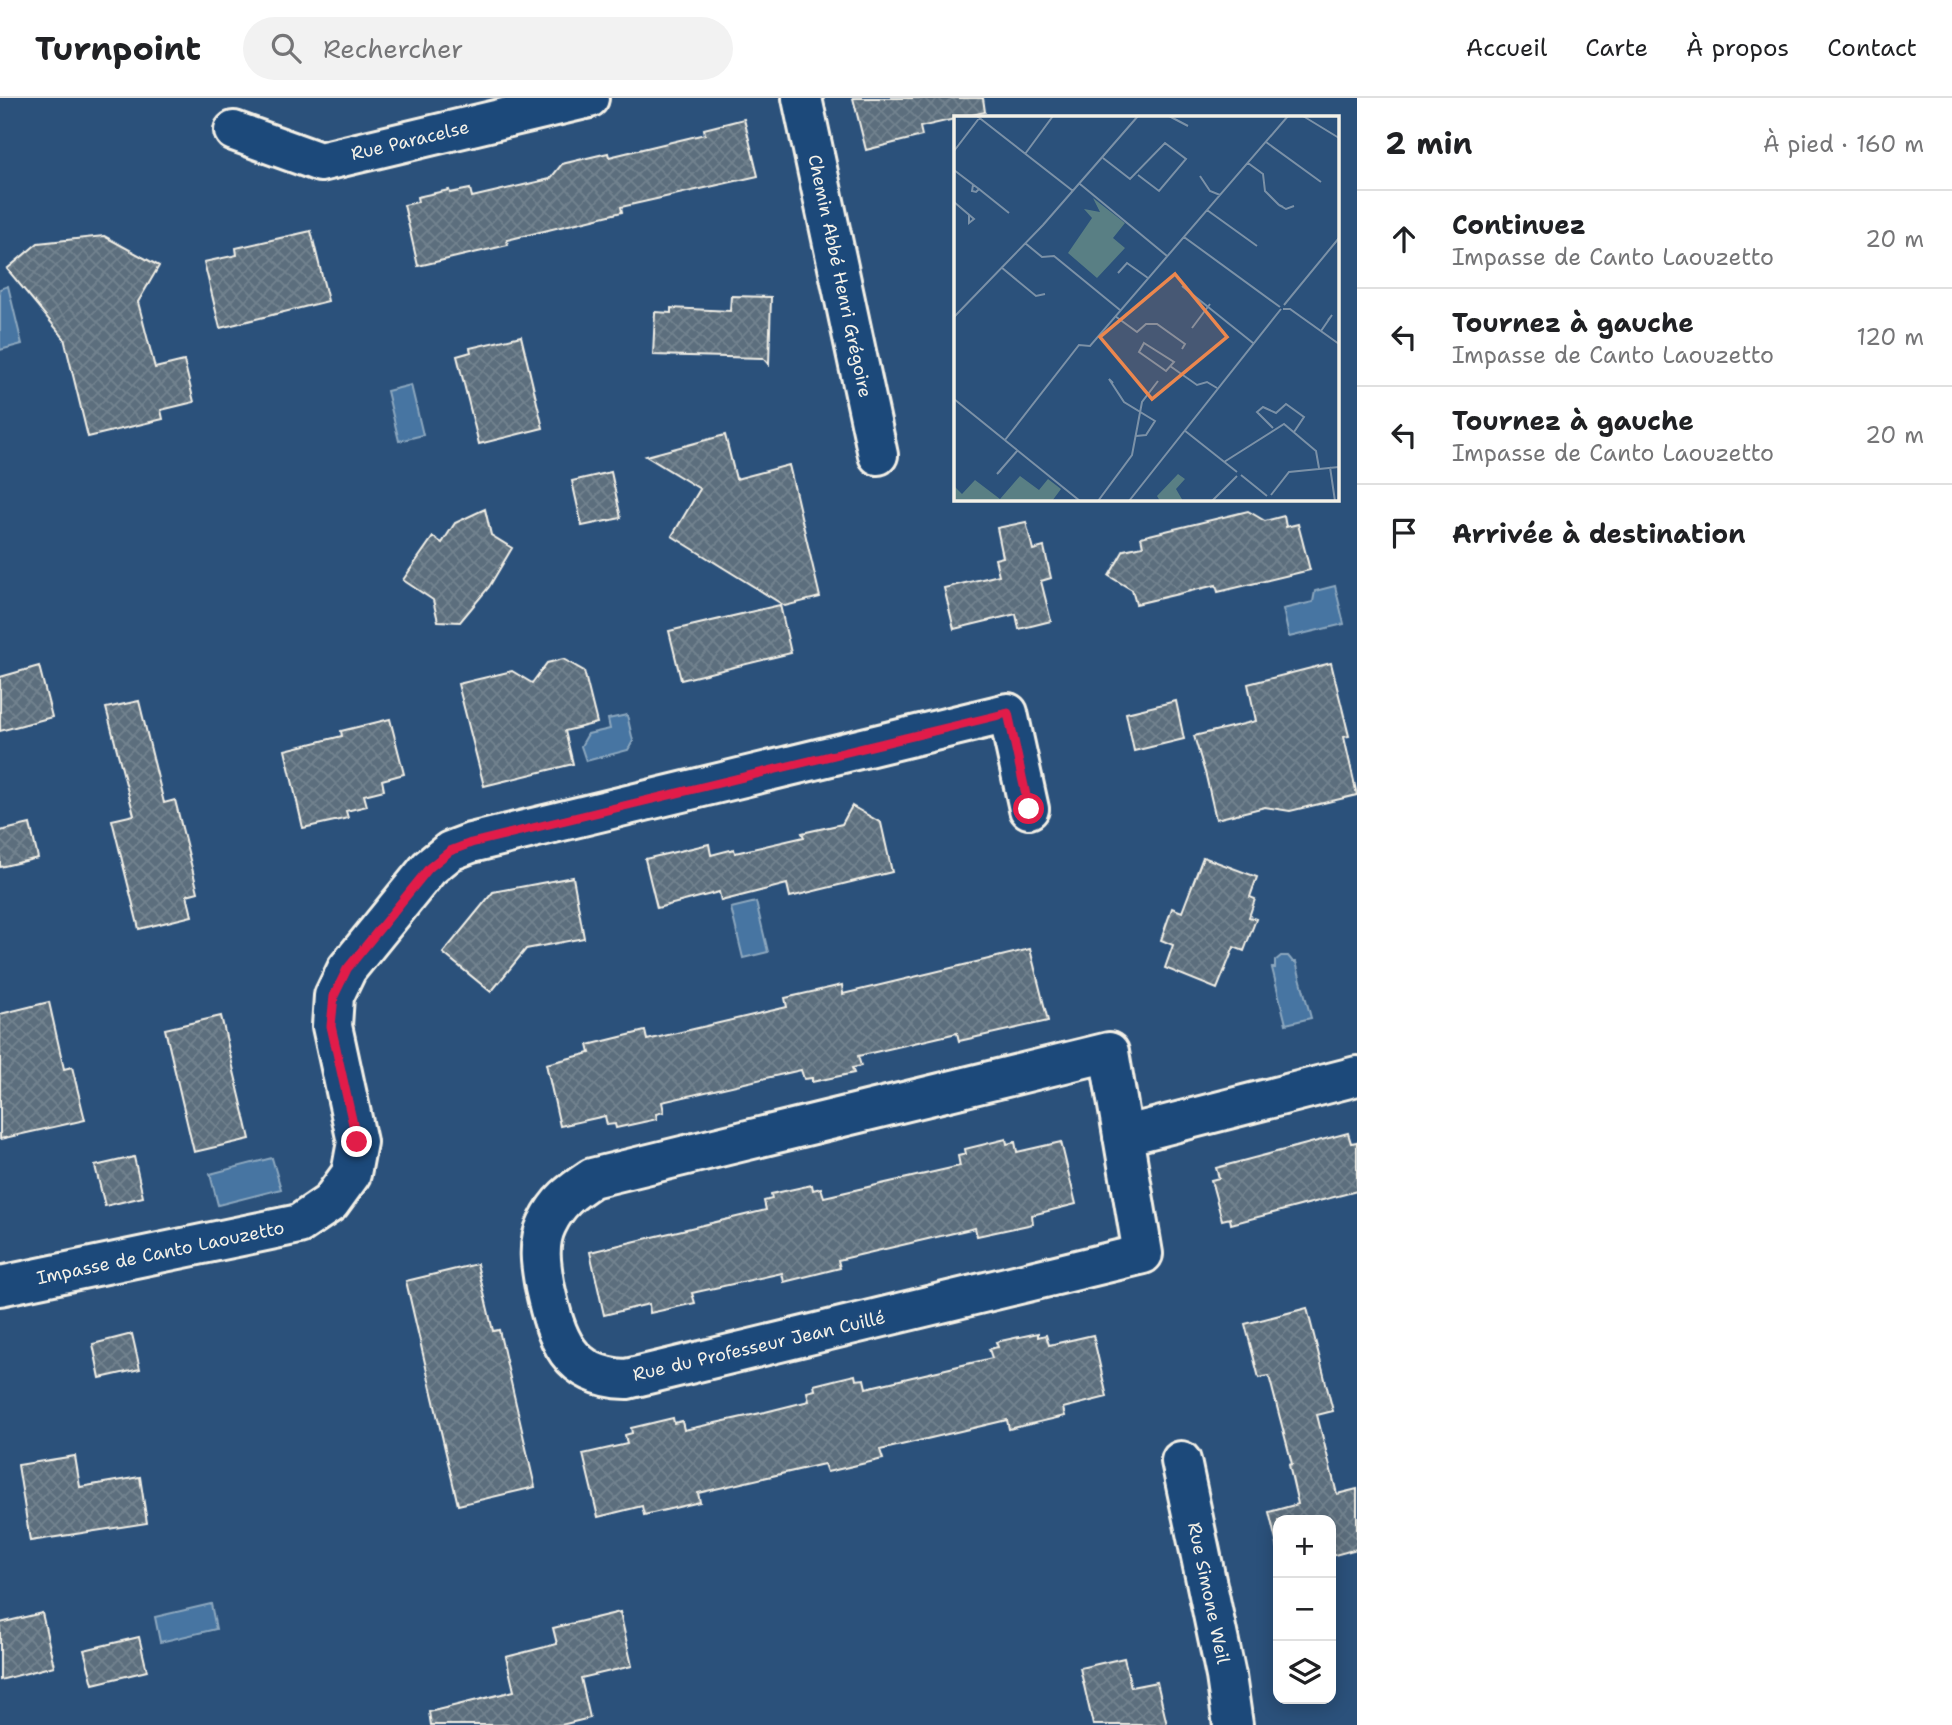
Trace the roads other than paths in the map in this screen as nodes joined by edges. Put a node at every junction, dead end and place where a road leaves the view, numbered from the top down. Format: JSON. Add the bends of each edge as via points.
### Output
{"nodes":[{"id":1,"x":589,"y":98,"type":"edge"},
{"id":2,"x":802,"y":98,"type":"edge"},
{"id":3,"x":234,"y":131,"type":"dead end"},
{"id":4,"x":878,"y":455,"type":"dead end"},
{"id":5,"x":1029,"y":809,"type":"dead end"},
{"id":6,"x":1357,"y":1076,"type":"edge"},
{"id":7,"x":1123,"y":1136,"type":"junction"},
{"id":8,"x":0,"y":1286,"type":"edge"},
{"id":9,"x":1181,"y":1461,"type":"dead end"},
{"id":10,"x":1233,"y":1725,"type":"edge"}],
"edges":[{"from":1,"to":3,"type":"street","name":"Rue Paracelse","via":[[320,162]]},
{"from":2,"to":4,"type":"street","name":"Chemin Abbé Henri Grégoire"},
{"from":5,"to":8,"type":"street","name":"Impasse de Canto Laouzetto","via":[[1008,713],[450,851],[429,868],[347,969],[334,996],[331,1026],[357,1142],[351,1174],[330,1203],[299,1224]]},
{"from":6,"to":7,"type":"street"},
{"from":7,"to":7,"type":"street","name":"Rue du Professeur Jean Cuillé","via":[[1108,1052],[592,1178],[564,1197],[546,1226],[539,1259],[553,1325],[568,1353],[589,1370],[607,1378],[627,1378],[1143,1254]]},
{"from":9,"to":10,"type":"street","name":"Rue Simone Weil"}]}
